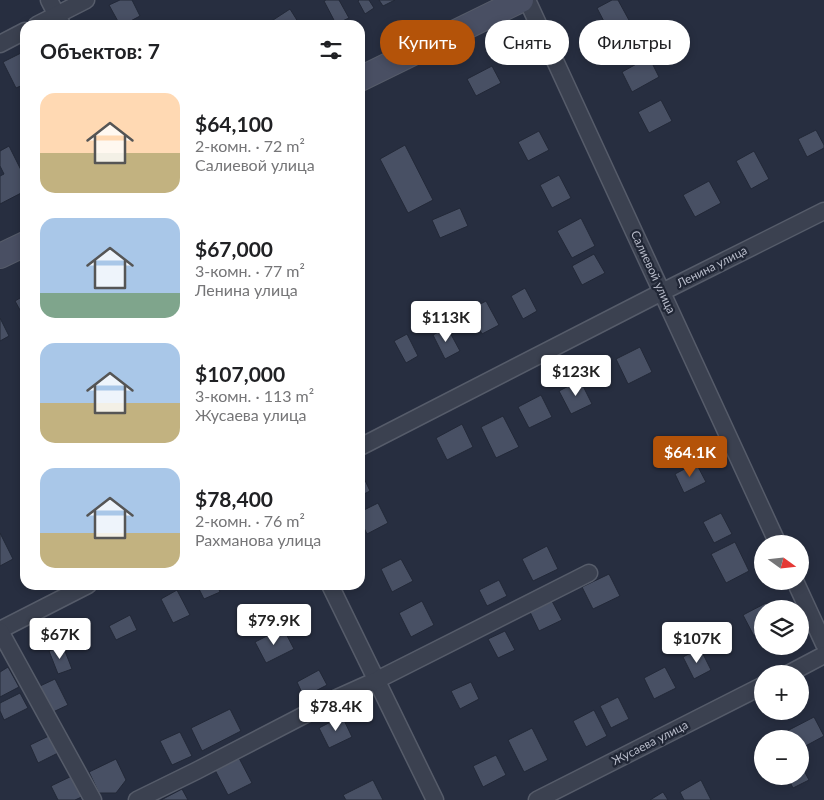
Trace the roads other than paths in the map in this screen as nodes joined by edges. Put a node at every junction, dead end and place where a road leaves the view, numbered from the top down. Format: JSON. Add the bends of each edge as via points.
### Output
{"nodes":[{"id":1,"x":49,"y":0,"type":"edge"},
{"id":2,"x":86,"y":0,"type":"edge"},
{"id":3,"x":521,"y":0,"type":"edge"},
{"id":4,"x":527,"y":0,"type":"edge"},
{"id":5,"x":59,"y":20,"type":"edge"},
{"id":6,"x":20,"y":34,"type":"edge"},
{"id":7,"x":0,"y":44,"type":"edge"},
{"id":8,"x":365,"y":77,"type":"edge"},
{"id":9,"x":824,"y":211,"type":"edge"},
{"id":10,"x":20,"y":246,"type":"edge"},
{"id":11,"x":0,"y":256,"type":"edge"},
{"id":12,"x":662,"y":292,"type":"junction"},
{"id":13,"x":365,"y":444,"type":"edge"},
{"id":14,"x":774,"y":535,"type":"edge"},
{"id":15,"x":589,"y":573,"type":"dead end"},
{"id":16,"x":78,"y":590,"type":"edge"},
{"id":17,"x":332,"y":590,"type":"edge"},
{"id":18,"x":799,"y":590,"type":"edge"},
{"id":19,"x":0,"y":630,"type":"edge"},
{"id":20,"x":824,"y":644,"type":"edge"},
{"id":21,"x":824,"y":655,"type":"edge"},
{"id":22,"x":805,"y":665,"type":"edge"},
{"id":23,"x":377,"y":680,"type":"junction"},
{"id":24,"x":754,"y":690,"type":"edge"},
{"id":25,"x":93,"y":800,"type":"edge"},
{"id":26,"x":137,"y":800,"type":"edge"},
{"id":27,"x":435,"y":800,"type":"edge"},
{"id":28,"x":537,"y":800,"type":"edge"}],
"edges":[{"from":1,"to":5,"type":"street"},
{"from":2,"to":5,"type":"street"},
{"from":3,"to":8,"type":"street"},
{"from":4,"to":12,"type":"street","name":"Салиевой улица"},
{"from":6,"to":7,"type":"street"},
{"from":9,"to":12,"type":"street","name":"Ленина улица"},
{"from":10,"to":11,"type":"street"},
{"from":12,"to":13,"type":"street","name":"Ленина улица"},
{"from":12,"to":14,"type":"street","name":"Салиевой улица"},
{"from":15,"to":23,"type":"street"},
{"from":16,"to":19,"type":"street"},
{"from":17,"to":23,"type":"street"},
{"from":18,"to":20,"type":"street"},
{"from":19,"to":25,"type":"street"},
{"from":21,"to":22,"type":"street"},
{"from":23,"to":26,"type":"street"},
{"from":23,"to":27,"type":"street"},
{"from":24,"to":28,"type":"street","name":"Жусаева улица"}]}
